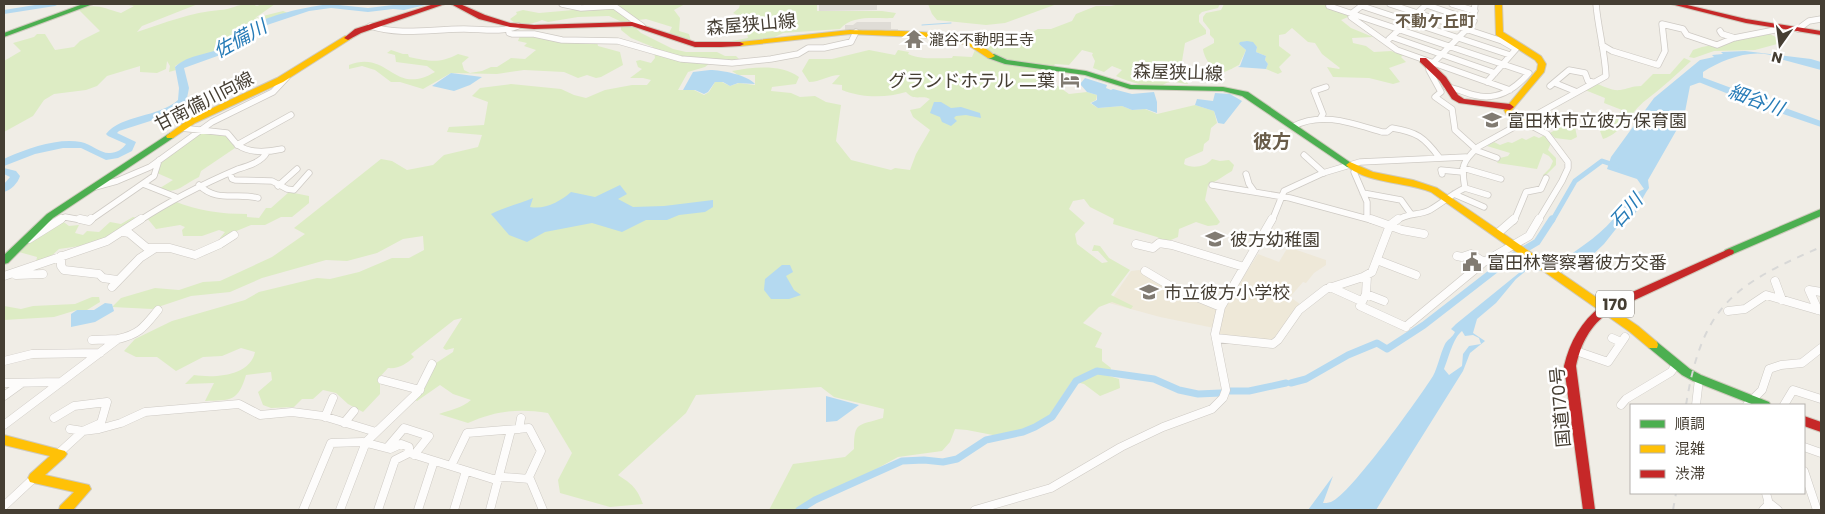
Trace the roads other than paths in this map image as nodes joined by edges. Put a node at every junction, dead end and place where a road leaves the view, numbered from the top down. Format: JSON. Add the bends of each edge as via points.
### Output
{"nodes":[{"id":1,"x":89,"y":4,"type":"edge"},
{"id":2,"x":440,"y":4,"type":"edge"},
{"id":3,"x":455,"y":4,"type":"edge"},
{"id":4,"x":565,"y":4,"type":"edge"},
{"id":5,"x":1331,"y":4,"type":"edge"},
{"id":6,"x":1390,"y":4,"type":"edge"},
{"id":7,"x":1425,"y":4,"type":"edge"},
{"id":8,"x":1452,"y":4,"type":"edge"},
{"id":9,"x":1475,"y":4,"type":"edge"},
{"id":10,"x":1498,"y":4,"type":"edge"},
{"id":11,"x":1596,"y":4,"type":"edge"},
{"id":12,"x":1675,"y":4,"type":"edge"},
{"id":13,"x":1363,"y":5,"type":"edge"},
{"id":14,"x":1475,"y":11,"type":"junction"},
{"id":15,"x":1353,"y":13,"type":"junction"},
{"id":16,"x":1417,"y":13,"type":"junction"},
{"id":17,"x":1821,"y":19,"type":"edge"},
{"id":18,"x":1409,"y":21,"type":"junction"},
{"id":19,"x":1474,"y":21,"type":"junction"},
{"id":20,"x":370,"y":26,"type":"junction"},
{"id":21,"x":642,"y":26,"type":"junction"},
{"id":22,"x":514,"y":27,"type":"junction"},
{"id":23,"x":1780,"y":27,"type":"junction"},
{"id":24,"x":1400,"y":29,"type":"junction"},
{"id":25,"x":1467,"y":29,"type":"junction"},
{"id":26,"x":1798,"y":29,"type":"junction"},
{"id":27,"x":1720,"y":31,"type":"dead end"},
{"id":28,"x":856,"y":32,"type":"junction"},
{"id":29,"x":1821,"y":33,"type":"edge"},
{"id":30,"x":4,"y":35,"type":"edge"},
{"id":31,"x":1392,"y":37,"type":"junction"},
{"id":32,"x":1458,"y":38,"type":"junction"},
{"id":33,"x":1735,"y":38,"type":"junction"},
{"id":34,"x":1385,"y":43,"type":"junction"},
{"id":35,"x":1602,"y":44,"type":"junction"},
{"id":36,"x":1450,"y":46,"type":"junction"},
{"id":37,"x":1513,"y":52,"type":"junction"},
{"id":38,"x":1442,"y":54,"type":"junction"},
{"id":39,"x":1429,"y":63,"type":"junction"},
{"id":40,"x":1502,"y":64,"type":"junction"},
{"id":41,"x":1542,"y":65,"type":"junction"},
{"id":42,"x":1495,"y":73,"type":"junction"},
{"id":43,"x":289,"y":75,"type":"junction"},
{"id":44,"x":1487,"y":82,"type":"junction"},
{"id":45,"x":1592,"y":82,"type":"junction"},
{"id":46,"x":1326,"y":87,"type":"dead end"},
{"id":47,"x":1447,"y":87,"type":"junction"},
{"id":48,"x":1510,"y":90,"type":"junction"},
{"id":49,"x":1577,"y":92,"type":"junction"},
{"id":50,"x":1510,"y":107,"type":"junction"},
{"id":51,"x":282,"y":112,"type":"dead end"},
{"id":52,"x":1321,"y":117,"type":"junction"},
{"id":53,"x":1524,"y":122,"type":"junction"},
{"id":54,"x":1294,"y":126,"type":"junction"},
{"id":55,"x":181,"y":128,"type":"junction"},
{"id":56,"x":199,"y":131,"type":"junction"},
{"id":57,"x":237,"y":145,"type":"junction"},
{"id":58,"x":282,"y":149,"type":"dead end"},
{"id":59,"x":1475,"y":149,"type":"junction"},
{"id":60,"x":267,"y":152,"type":"junction"},
{"id":61,"x":1304,"y":155,"type":"dead end"},
{"id":62,"x":1439,"y":157,"type":"junction"},
{"id":63,"x":1466,"y":157,"type":"junction"},
{"id":64,"x":1497,"y":158,"type":"dead end"},
{"id":65,"x":1414,"y":159,"type":"junction"},
{"id":66,"x":159,"y":160,"type":"junction"},
{"id":67,"x":1419,"y":166,"type":"dead end"},
{"id":68,"x":1353,"y":167,"type":"junction"},
{"id":69,"x":297,"y":169,"type":"dead end"},
{"id":70,"x":1462,"y":170,"type":"junction"},
{"id":71,"x":230,"y":173,"type":"junction"},
{"id":72,"x":1324,"y":173,"type":"junction"},
{"id":73,"x":309,"y":174,"type":"dead end"},
{"id":74,"x":1246,"y":174,"type":"dead end"},
{"id":75,"x":1442,"y":174,"type":"dead end"},
{"id":76,"x":1546,"y":178,"type":"dead end"},
{"id":77,"x":1501,"y":180,"type":"dead end"},
{"id":78,"x":143,"y":184,"type":"junction"},
{"id":79,"x":199,"y":185,"type":"junction"},
{"id":80,"x":1212,"y":185,"type":"dead end"},
{"id":81,"x":278,"y":186,"type":"junction"},
{"id":82,"x":90,"y":188,"type":"junction"},
{"id":83,"x":1465,"y":188,"type":"junction"},
{"id":84,"x":1254,"y":191,"type":"junction"},
{"id":85,"x":1363,"y":193,"type":"junction"},
{"id":86,"x":1488,"y":195,"type":"dead end"},
{"id":87,"x":1450,"y":196,"type":"junction"},
{"id":88,"x":176,"y":197,"type":"junction"},
{"id":89,"x":1282,"y":197,"type":"junction"},
{"id":90,"x":258,"y":198,"type":"dead end"},
{"id":91,"x":1484,"y":207,"type":"dead end"},
{"id":92,"x":1821,"y":212,"type":"edge"},
{"id":93,"x":1411,"y":214,"type":"junction"},
{"id":94,"x":1367,"y":218,"type":"junction"},
{"id":95,"x":1390,"y":225,"type":"junction"},
{"id":96,"x":124,"y":232,"type":"junction"},
{"id":97,"x":1498,"y":233,"type":"junction"},
{"id":98,"x":1424,"y":234,"type":"dead end"},
{"id":99,"x":234,"y":235,"type":"dead end"},
{"id":100,"x":1136,"y":244,"type":"dead end"},
{"id":101,"x":1515,"y":245,"type":"junction"},
{"id":102,"x":18,"y":246,"type":"junction"},
{"id":103,"x":154,"y":249,"type":"junction"},
{"id":104,"x":61,"y":256,"type":"junction"},
{"id":105,"x":1457,"y":256,"type":"dead end"},
{"id":106,"x":1377,"y":260,"type":"junction"},
{"id":107,"x":4,"y":261,"type":"edge"},
{"id":108,"x":1484,"y":262,"type":"junction"},
{"id":109,"x":1244,"y":267,"type":"junction"},
{"id":110,"x":1145,"y":270,"type":"dead end"},
{"id":111,"x":42,"y":274,"type":"dead end"},
{"id":112,"x":1416,"y":275,"type":"dead end"},
{"id":113,"x":1367,"y":276,"type":"junction"},
{"id":114,"x":4,"y":277,"type":"edge"},
{"id":115,"x":117,"y":280,"type":"junction"},
{"id":116,"x":1775,"y":282,"type":"dead end"},
{"id":117,"x":112,"y":287,"type":"dead end"},
{"id":118,"x":1330,"y":288,"type":"junction"},
{"id":119,"x":1821,"y":292,"type":"edge"},
{"id":120,"x":1364,"y":298,"type":"junction"},
{"id":121,"x":1782,"y":300,"type":"junction"},
{"id":122,"x":1384,"y":301,"type":"dead end"},
{"id":123,"x":1221,"y":307,"type":"junction"},
{"id":124,"x":1604,"y":309,"type":"junction"},
{"id":125,"x":158,"y":310,"type":"dead end"},
{"id":126,"x":1728,"y":311,"type":"dead end"},
{"id":127,"x":1820,"y":311,"type":"edge"},
{"id":128,"x":1216,"y":338,"type":"junction"},
{"id":129,"x":1612,"y":338,"type":"dead end"},
{"id":130,"x":118,"y":339,"type":"junction"},
{"id":131,"x":92,"y":340,"type":"dead end"},
{"id":132,"x":1821,"y":348,"type":"edge"},
{"id":133,"x":1573,"y":350,"type":"junction"},
{"id":134,"x":100,"y":353,"type":"junction"},
{"id":135,"x":4,"y":361,"type":"edge"},
{"id":136,"x":432,"y":364,"type":"dead end"},
{"id":137,"x":1676,"y":365,"type":"junction"},
{"id":138,"x":1699,"y":379,"type":"junction"},
{"id":139,"x":382,"y":380,"type":"dead end"},
{"id":140,"x":23,"y":382,"type":"junction"},
{"id":141,"x":62,"y":382,"type":"junction"},
{"id":142,"x":4,"y":383,"type":"edge"},
{"id":143,"x":420,"y":390,"type":"junction"},
{"id":144,"x":4,"y":396,"type":"edge"},
{"id":145,"x":333,"y":398,"type":"dead end"},
{"id":146,"x":1821,"y":400,"type":"edge"},
{"id":147,"x":1749,"y":403,"type":"edge"},
{"id":148,"x":1696,"y":404,"type":"edge"},
{"id":149,"x":1785,"y":404,"type":"edge"},
{"id":150,"x":1621,"y":405,"type":"dead end"},
{"id":151,"x":354,"y":411,"type":"dead end"},
{"id":152,"x":325,"y":416,"type":"junction"},
{"id":153,"x":54,"y":418,"type":"dead end"},
{"id":154,"x":521,"y":418,"type":"dead end"},
{"id":155,"x":1805,"y":421,"type":"edge"},
{"id":156,"x":344,"y":423,"type":"junction"},
{"id":157,"x":4,"y":425,"type":"edge"},
{"id":158,"x":1821,"y":427,"type":"edge"},
{"id":159,"x":70,"y":429,"type":"dead end"},
{"id":160,"x":515,"y":429,"type":"junction"},
{"id":161,"x":83,"y":431,"type":"junction"},
{"id":162,"x":376,"y":432,"type":"junction"},
{"id":163,"x":4,"y":440,"type":"edge"},
{"id":164,"x":366,"y":442,"type":"junction"},
{"id":165,"x":1805,"y":447,"type":"edge"},
{"id":166,"x":388,"y":448,"type":"junction"},
{"id":167,"x":59,"y":453,"type":"junction"},
{"id":168,"x":1821,"y":453,"type":"edge"},
{"id":169,"x":411,"y":454,"type":"junction"},
{"id":170,"x":395,"y":460,"type":"junction"},
{"id":171,"x":434,"y":461,"type":"junction"},
{"id":172,"x":451,"y":466,"type":"junction"},
{"id":173,"x":466,"y":471,"type":"junction"},
{"id":174,"x":1805,"y":474,"type":"edge"},
{"id":175,"x":34,"y":478,"type":"junction"},
{"id":176,"x":499,"y":478,"type":"junction"},
{"id":177,"x":528,"y":479,"type":"junction"},
{"id":178,"x":4,"y":506,"type":"edge"},
{"id":179,"x":1766,"y":506,"type":"edge"},
{"id":180,"x":65,"y":510,"type":"edge"},
{"id":181,"x":304,"y":510,"type":"edge"},
{"id":182,"x":340,"y":510,"type":"edge"},
{"id":183,"x":378,"y":510,"type":"edge"},
{"id":184,"x":418,"y":510,"type":"edge"},
{"id":185,"x":454,"y":510,"type":"edge"},
{"id":186,"x":490,"y":510,"type":"edge"},
{"id":187,"x":543,"y":510,"type":"edge"},
{"id":188,"x":975,"y":510,"type":"edge"},
{"id":189,"x":1588,"y":510,"type":"edge"},
{"id":190,"x":1778,"y":510,"type":"edge"},
{"id":191,"x":1817,"y":510,"type":"edge"}],
"edges":[{"from":1,"to":30,"type":"main road"},
{"from":2,"to":20,"type":"main road","name":"甘南備川向線"},
{"from":3,"to":22,"type":"main road","name":"森屋狭山線"},
{"from":4,"to":21,"type":"street","via":[[581,8],[614,6]]},
{"from":5,"to":15,"type":"street","via":[[1329,6]]},
{"from":6,"to":16,"type":"street"},
{"from":7,"to":16,"type":"street"},
{"from":7,"to":19,"type":"street"},
{"from":8,"to":14,"type":"street"},
{"from":9,"to":14,"type":"street"},
{"from":10,"to":41,"type":"main road","via":[[1499,33],[1538,58]]},
{"from":11,"to":35,"type":"street"},
{"from":12,"to":23,"type":"main road"},
{"from":13,"to":15,"type":"street"},
{"from":13,"to":18,"type":"street"},
{"from":14,"to":19,"type":"street"},
{"from":15,"to":24,"type":"street"},
{"from":15,"to":34,"type":"street","via":[[1351,17]]},
{"from":16,"to":18,"type":"street"},
{"from":16,"to":25,"type":"street"},
{"from":17,"to":26,"type":"street","via":[[1809,21]]},
{"from":18,"to":24,"type":"street"},
{"from":18,"to":32,"type":"street"},
{"from":19,"to":25,"type":"street"},
{"from":20,"to":22,"type":"street","via":[[418,32]]},
{"from":20,"to":43,"type":"main road","name":"甘南備川向線"},
{"from":21,"to":22,"type":"main road","name":"森屋狭山線"},
{"from":21,"to":28,"type":"main road","name":"森屋狭山線","via":[[689,43],[717,46]]},
{"from":22,"to":28,"type":"street","via":[[512,34],[534,34],[562,40],[618,41],[681,60],[732,62],[771,59],[798,54],[808,48],[830,48],[852,42]]},
{"from":23,"to":26,"type":"main road"},
{"from":23,"to":33,"type":"street","via":[[1772,32]]},
{"from":24,"to":31,"type":"street"},
{"from":24,"to":36,"type":"street"},
{"from":25,"to":32,"type":"street"},
{"from":25,"to":37,"type":"street","via":[[1502,41]]},
{"from":26,"to":29,"type":"main road"},
{"from":27,"to":33,"type":"street"},
{"from":28,"to":54,"type":"main road","name":"森屋狭山線","via":[[957,39],[1005,62],[1086,73],[1126,87],[1236,90]]},
{"from":31,"to":34,"type":"street"},
{"from":31,"to":38,"type":"street"},
{"from":32,"to":36,"type":"street"},
{"from":32,"to":37,"type":"street"},
{"from":33,"to":35,"type":"street","via":[[1717,45],[1687,35],[1683,29],[1662,24],[1666,48],[1665,57],[1658,65],[1612,51]]},
{"from":34,"to":39,"type":"street"},
{"from":35,"to":45,"type":"street","via":[[1607,74]]},
{"from":36,"to":38,"type":"street"},
{"from":36,"to":40,"type":"street"},
{"from":37,"to":40,"type":"street"},
{"from":37,"to":41,"type":"main road"},
{"from":38,"to":39,"type":"street"},
{"from":38,"to":42,"type":"street"},
{"from":39,"to":44,"type":"street"},
{"from":39,"to":47,"type":"main road"},
{"from":39,"to":59,"type":"street","via":[[1429,70],[1441,92],[1435,97],[1450,107],[1455,117],[1455,130]]},
{"from":40,"to":42,"type":"street"},
{"from":40,"to":48,"type":"street","via":[[1529,73]]},
{"from":41,"to":50,"type":"main road"},
{"from":42,"to":44,"type":"street"},
{"from":43,"to":55,"type":"main road","name":"甘南備川向線"},
{"from":43,"to":56,"type":"street","via":[[273,92]]},
{"from":44,"to":48,"type":"street"},
{"from":45,"to":49,"type":"street"},
{"from":45,"to":49,"type":"street","via":[[1588,81],[1585,73],[1569,70],[1552,84]]},
{"from":46,"to":52,"type":"street","via":[[1314,91],[1323,114]]},
{"from":47,"to":48,"type":"street","via":[[1478,96],[1498,97]]},
{"from":47,"to":50,"type":"main road","via":[[1454,98],[1466,103]]},
{"from":49,"to":53,"type":"street"},
{"from":50,"to":53,"type":"main road","via":[[1510,115]]},
{"from":51,"to":57,"type":"street","via":[[291,115]]},
{"from":52,"to":54,"type":"street","via":[[1302,120]]},
{"from":52,"to":62,"type":"street","via":[[1382,132],[1392,128],[1417,133]]},
{"from":53,"to":59,"type":"street"},
{"from":53,"to":101,"type":"street","via":[[1547,134],[1569,164],[1534,231]]},
{"from":54,"to":68,"type":"main road","name":"森屋狭山線"},
{"from":55,"to":56,"type":"street"},
{"from":55,"to":82,"type":"main road","name":"甘南備川向線"},
{"from":56,"to":57,"type":"street","via":[[227,133]]},
{"from":56,"to":66,"type":"street"},
{"from":57,"to":60,"type":"street"},
{"from":58,"to":60,"type":"street"},
{"from":59,"to":63,"type":"street"},
{"from":59,"to":64,"type":"street"},
{"from":60,"to":71,"type":"street","via":[[257,162]]},
{"from":61,"to":72,"type":"street"},
{"from":62,"to":63,"type":"street"},
{"from":62,"to":65,"type":"street"},
{"from":63,"to":70,"type":"street"},
{"from":65,"to":67,"type":"street"},
{"from":65,"to":68,"type":"street"},
{"from":66,"to":78,"type":"street","via":[[154,176]]},
{"from":66,"to":82,"type":"street","via":[[117,181]]},
{"from":68,"to":72,"type":"street"},
{"from":68,"to":85,"type":"street"},
{"from":68,"to":87,"type":"main road","name":"森屋狭山線","via":[[1369,174],[1423,184]]},
{"from":69,"to":81,"type":"street"},
{"from":70,"to":75,"type":"street","via":[[1441,170]]},
{"from":70,"to":77,"type":"street"},
{"from":70,"to":83,"type":"street"},
{"from":71,"to":79,"type":"street"},
{"from":71,"to":81,"type":"street","via":[[235,180],[272,181]]},
{"from":72,"to":89,"type":"street","via":[[1289,188]]},
{"from":73,"to":81,"type":"street","via":[[294,190]]},
{"from":74,"to":84,"type":"street"},
{"from":76,"to":97,"type":"street","via":[[1540,189],[1526,192],[1517,219]]},
{"from":78,"to":88,"type":"street"},
{"from":78,"to":102,"type":"street","via":[[89,221],[65,217]]},
{"from":79,"to":88,"type":"street"},
{"from":79,"to":90,"type":"street","via":[[202,190],[224,197]]},
{"from":80,"to":84,"type":"street"},
{"from":82,"to":102,"type":"main road","name":"甘南備川向線","via":[[43,221]]},
{"from":83,"to":86,"type":"street"},
{"from":83,"to":87,"type":"street"},
{"from":84,"to":89,"type":"street"},
{"from":85,"to":93,"type":"street","via":[[1401,200]]},
{"from":85,"to":94,"type":"street","via":[[1367,202]]},
{"from":87,"to":91,"type":"street"},
{"from":87,"to":93,"type":"street","via":[[1429,211]]},
{"from":87,"to":97,"type":"main road","name":"森屋狭山線"},
{"from":88,"to":96,"type":"street"},
{"from":89,"to":94,"type":"street"},
{"from":89,"to":109,"type":"street"},
{"from":92,"to":124,"type":"main road","name":"国道170号","number":"170"},
{"from":93,"to":95,"type":"street"},
{"from":94,"to":95,"type":"street"},
{"from":95,"to":98,"type":"street","via":[[1406,232]]},
{"from":95,"to":106,"type":"street"},
{"from":96,"to":103,"type":"street","via":[[147,248]]},
{"from":96,"to":104,"type":"street"},
{"from":97,"to":101,"type":"main road","name":"森屋狭山線"},
{"from":99,"to":103,"type":"street","via":[[195,255],[170,248]]},
{"from":100,"to":109,"type":"street","via":[[1152,248],[1159,243]]},
{"from":101,"to":108,"type":"street"},
{"from":101,"to":124,"type":"main road","name":"森屋狭山線"},
{"from":102,"to":107,"type":"main road","name":"甘南備川向線"},
{"from":103,"to":115,"type":"street"},
{"from":104,"to":114,"type":"street"},
{"from":104,"to":115,"type":"street","via":[[64,270],[99,274],[103,278]]},
{"from":105,"to":108,"type":"street","via":[[1471,254]]},
{"from":106,"to":112,"type":"street"},
{"from":106,"to":113,"type":"street"},
{"from":108,"to":120,"type":"street","via":[[1408,326],[1363,309],[1360,306]]},
{"from":109,"to":123,"type":"street"},
{"from":110,"to":123,"type":"street","via":[[1166,284]]},
{"from":111,"to":114,"type":"street"},
{"from":113,"to":118,"type":"street"},
{"from":113,"to":120,"type":"street"},
{"from":115,"to":117,"type":"street"},
{"from":116,"to":121,"type":"street"},
{"from":118,"to":120,"type":"street"},
{"from":118,"to":128,"type":"street","via":[[1299,310],[1273,344]]},
{"from":119,"to":127,"type":"street","via":[[1809,290]]},
{"from":120,"to":122,"type":"street"},
{"from":121,"to":126,"type":"street","via":[[1766,295],[1746,310]]},
{"from":121,"to":127,"type":"street"},
{"from":123,"to":128,"type":"street"},
{"from":124,"to":133,"type":"main road","name":"国道170号","number":"170","via":[[1586,324]]},
{"from":124,"to":137,"type":"main road","name":"森屋狭山線"},
{"from":125,"to":130,"type":"street","via":[[141,331]]},
{"from":128,"to":188,"type":"street","via":[[1226,390],[1218,404],[1200,415],[1163,427],[1120,447],[1051,488]]},
{"from":129,"to":133,"type":"street","via":[[1623,340],[1608,362]]},
{"from":130,"to":131,"type":"street"},
{"from":130,"to":134,"type":"street"},
{"from":132,"to":147,"type":"street","via":[[1802,364],[1781,365],[1769,370],[1762,390]]},
{"from":133,"to":189,"type":"main road","name":"国道170号","number":"170","via":[[1571,378]]},
{"from":134,"to":135,"type":"street","via":[[32,354]]},
{"from":134,"to":141,"type":"street"},
{"from":136,"to":143,"type":"street"},
{"from":137,"to":138,"type":"main road","name":"森屋狭山線"},
{"from":137,"to":150,"type":"street","via":[[1671,372]]},
{"from":138,"to":147,"type":"main road","name":"森屋狭山線"},
{"from":138,"to":148,"type":"street"},
{"from":139,"to":143,"type":"street"},
{"from":140,"to":141,"type":"street"},
{"from":140,"to":142,"type":"street"},
{"from":140,"to":144,"type":"street"},
{"from":141,"to":157,"type":"street"},
{"from":143,"to":162,"type":"street"},
{"from":145,"to":152,"type":"street"},
{"from":146,"to":149,"type":"street","via":[[1793,390]]},
{"from":151,"to":156,"type":"street"},
{"from":152,"to":156,"type":"street"},
{"from":152,"to":161,"type":"street","via":[[292,412],[260,415],[239,404],[145,412],[114,425]]},
{"from":153,"to":161,"type":"street","via":[[74,406],[107,402],[100,423]]},
{"from":154,"to":160,"type":"street"},
{"from":155,"to":158,"type":"main road"},
{"from":156,"to":162,"type":"street"},
{"from":159,"to":161,"type":"street"},
{"from":160,"to":172,"type":"street","via":[[467,433]]},
{"from":160,"to":176,"type":"street"},
{"from":160,"to":177,"type":"street","via":[[529,428],[541,451]]},
{"from":161,"to":167,"type":"street"},
{"from":162,"to":164,"type":"street"},
{"from":163,"to":167,"type":"main road"},
{"from":164,"to":166,"type":"street"},
{"from":164,"to":181,"type":"street","via":[[332,443]]},
{"from":164,"to":182,"type":"street"},
{"from":165,"to":168,"type":"street"},
{"from":166,"to":169,"type":"street","via":[[401,444],[409,447]]},
{"from":166,"to":169,"type":"street","via":[[404,428],[429,436]]},
{"from":166,"to":170,"type":"street"},
{"from":167,"to":175,"type":"main road"},
{"from":169,"to":170,"type":"street"},
{"from":169,"to":171,"type":"street"},
{"from":170,"to":183,"type":"street"},
{"from":171,"to":172,"type":"street"},
{"from":171,"to":184,"type":"street"},
{"from":172,"to":173,"type":"street"},
{"from":173,"to":176,"type":"street"},
{"from":173,"to":185,"type":"street"},
{"from":174,"to":191,"type":"street"},
{"from":175,"to":178,"type":"street"},
{"from":175,"to":180,"type":"main road","via":[[85,489]]},
{"from":176,"to":177,"type":"street"},
{"from":176,"to":186,"type":"street"},
{"from":177,"to":187,"type":"street"},
{"from":179,"to":190,"type":"street"}]}
